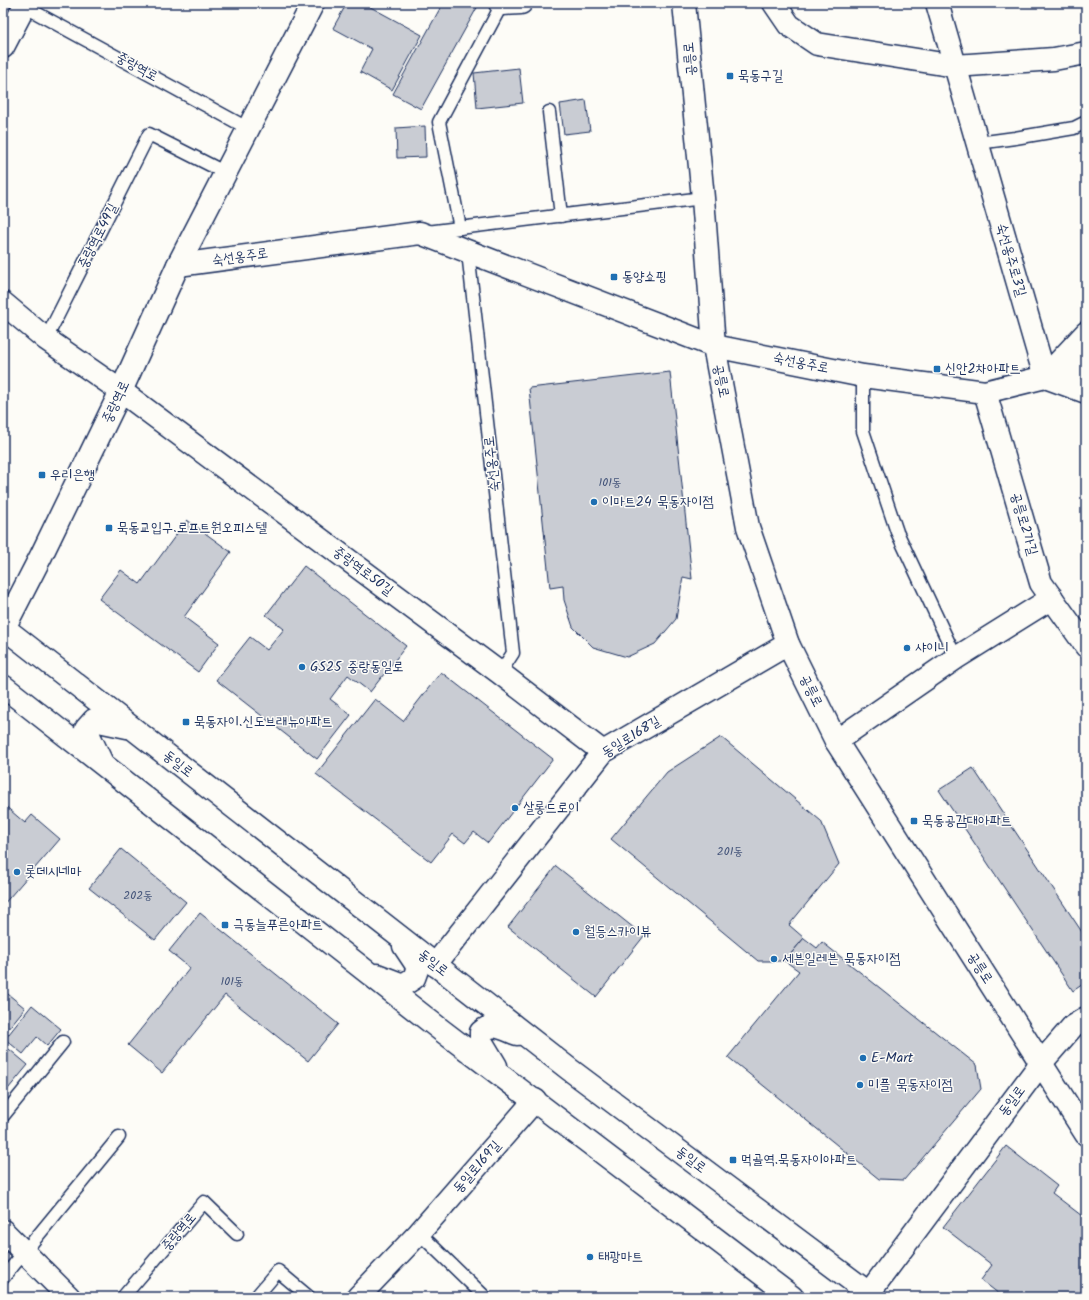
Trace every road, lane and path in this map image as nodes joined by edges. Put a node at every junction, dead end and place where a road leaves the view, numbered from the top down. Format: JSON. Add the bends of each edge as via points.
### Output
{"nodes":[{"id":1,"x":313,"y":3,"type":"edge"},
{"id":2,"x":507,"y":3,"type":"edge"},
{"id":3,"x":684,"y":3,"type":"edge"},
{"id":4,"x":774,"y":3,"type":"edge"},
{"id":5,"x":937,"y":3,"type":"edge"},
{"id":6,"x":23,"y":4,"type":"edge"},
{"id":7,"x":3,"y":47,"type":"edge"},
{"id":8,"x":1086,"y":53,"type":"edge"},
{"id":9,"x":955,"y":66,"type":"junction"},
{"id":10,"x":549,"y":112,"type":"dead end"},
{"id":11,"x":1086,"y":122,"type":"edge"},
{"id":12,"x":249,"y":129,"type":"junction"},
{"id":13,"x":978,"y":143,"type":"junction"},
{"id":14,"x":226,"y":173,"type":"junction"},
{"id":15,"x":703,"y":198,"type":"junction"},
{"id":16,"x":561,"y":216,"type":"junction"},
{"id":17,"x":460,"y":228,"type":"junction"},
{"id":18,"x":420,"y":233,"type":"junction"},
{"id":19,"x":468,"y":252,"type":"junction"},
{"id":20,"x":178,"y":265,"type":"junction"},
{"id":21,"x":3,"y":303,"type":"edge"},
{"id":22,"x":1086,"y":333,"type":"edge"},
{"id":23,"x":46,"y":339,"type":"junction"},
{"id":24,"x":714,"y":346,"type":"junction"},
{"id":25,"x":1086,"y":365,"type":"edge"},
{"id":26,"x":863,"y":376,"type":"junction"},
{"id":27,"x":1045,"y":377,"type":"junction"},
{"id":28,"x":121,"y":391,"type":"junction"},
{"id":29,"x":985,"y":392,"type":"junction"},
{"id":30,"x":1086,"y":392,"type":"edge"},
{"id":31,"x":1052,"y":598,"type":"junction"},
{"id":32,"x":3,"y":628,"type":"edge"},
{"id":33,"x":788,"y":644,"type":"junction"},
{"id":34,"x":1086,"y":646,"type":"edge"},
{"id":35,"x":956,"y":658,"type":"junction"},
{"id":36,"x":500,"y":673,"type":"junction"},
{"id":37,"x":3,"y":686,"type":"edge"},
{"id":38,"x":132,"y":728,"type":"junction"},
{"id":39,"x":836,"y":741,"type":"junction"},
{"id":40,"x":603,"y":752,"type":"junction"},
{"id":41,"x":102,"y":764,"type":"junction"},
{"id":42,"x":396,"y":934,"type":"junction"},
{"id":43,"x":435,"y":965,"type":"junction"},
{"id":44,"x":365,"y":971,"type":"junction"},
{"id":45,"x":1086,"y":1018,"type":"edge"},
{"id":46,"x":531,"y":1039,"type":"junction"},
{"id":47,"x":63,"y":1042,"type":"dead end"},
{"id":48,"x":1041,"y":1063,"type":"junction"},
{"id":49,"x":501,"y":1075,"type":"junction"},
{"id":50,"x":535,"y":1100,"type":"junction"},
{"id":51,"x":3,"y":1116,"type":"edge"},
{"id":52,"x":1086,"y":1134,"type":"edge"},
{"id":53,"x":120,"y":1137,"type":"dead end"},
{"id":54,"x":3,"y":1231,"type":"edge"},
{"id":55,"x":419,"y":1233,"type":"junction"},
{"id":56,"x":237,"y":1234,"type":"dead end"},
{"id":57,"x":25,"y":1253,"type":"junction"},
{"id":58,"x":3,"y":1278,"type":"edge"},
{"id":59,"x":871,"y":1295,"type":"edge"},
{"id":60,"x":69,"y":1297,"type":"edge"},
{"id":61,"x":123,"y":1297,"type":"edge"},
{"id":62,"x":256,"y":1297,"type":"edge"},
{"id":63,"x":309,"y":1297,"type":"edge"},
{"id":64,"x":358,"y":1297,"type":"edge"},
{"id":65,"x":485,"y":1297,"type":"edge"},
{"id":66,"x":792,"y":1297,"type":"edge"}],
"edges":[{"from":1,"to":12,"type":"street","name":"중랑역로"},
{"from":2,"to":17,"type":"lane","via":[[439,122]]},
{"from":3,"to":15,"type":"street","name":"공릉로"},
{"from":4,"to":9,"type":"street","via":[[789,25],[817,44]]},
{"from":5,"to":9,"type":"street","name":"숙선옹주로3길"},
{"from":6,"to":7,"type":"street"},
{"from":6,"to":12,"type":"lane","name":"중랑역로"},
{"from":8,"to":9,"type":"street","via":[[1054,59]]},
{"from":9,"to":13,"type":"street","name":"숙선옹주로3길"},
{"from":10,"to":16,"type":"lane"},
{"from":11,"to":13,"type":"lane","via":[[1074,128]]},
{"from":12,"to":14,"type":"street","name":"중랑역로"},
{"from":13,"to":27,"type":"street","name":"숙선옹주로3길"},
{"from":14,"to":20,"type":"street","name":"중랑역로"},
{"from":14,"to":23,"type":"lane","name":"중랑역로49길","via":[[149,134]]},
{"from":15,"to":16,"type":"lane","name":"숙선옹주로"},
{"from":15,"to":24,"type":"street","name":"공릉로"},
{"from":16,"to":17,"type":"lane","name":"숙선옹주로"},
{"from":17,"to":18,"type":"lane","name":"숙선옹주로"},
{"from":18,"to":19,"type":"street","name":"숙선옹주로"},
{"from":18,"to":20,"type":"street","name":"숙선옹주로"},
{"from":19,"to":24,"type":"street","name":"숙선옹주로"},
{"from":19,"to":36,"type":"lane","name":"숙선옹주로","via":[[514,653]]},
{"from":20,"to":28,"type":"street","name":"중랑역로"},
{"from":21,"to":23,"type":"street"},
{"from":22,"to":27,"type":"street"},
{"from":23,"to":28,"type":"street"},
{"from":24,"to":26,"type":"street","name":"숙선옹주로"},
{"from":24,"to":33,"type":"street","name":"공릉로","via":[[748,527]]},
{"from":25,"to":27,"type":"street","name":"숙선옹주로"},
{"from":26,"to":29,"type":"street","name":"숙선옹주로"},
{"from":26,"to":35,"type":"lane","via":[[863,431],[897,532]]},
{"from":27,"to":29,"type":"street","name":"숙선옹주로"},
{"from":27,"to":30,"type":"street"},
{"from":28,"to":32,"type":"street","name":"중랑역로"},
{"from":28,"to":36,"type":"street","name":"중랑역로50길"},
{"from":29,"to":31,"type":"street","name":"공릉로2가길","via":[[1041,583]]},
{"from":31,"to":34,"type":"street","name":"공릉로2가길"},
{"from":31,"to":35,"type":"street"},
{"from":32,"to":38,"type":"street","name":"동일로"},
{"from":33,"to":39,"type":"street","name":"공릉로"},
{"from":33,"to":40,"type":"street","name":"동일로168길"},
{"from":35,"to":39,"type":"street"},
{"from":36,"to":40,"type":"street","name":"중랑역로50길"},
{"from":37,"to":41,"type":"street"},
{"from":38,"to":41,"type":"street","via":[[94,720],[86,729]]},
{"from":38,"to":42,"type":"street","name":"동일로"},
{"from":39,"to":48,"type":"street","name":"공릉로"},
{"from":40,"to":43,"type":"street","name":"동일로168길"},
{"from":41,"to":44,"type":"street"},
{"from":42,"to":43,"type":"street","name":"동일로"},
{"from":42,"to":44,"type":"street","via":[[418,967],[414,978],[403,985]]},
{"from":43,"to":46,"type":"street","name":"동일로"},
{"from":44,"to":49,"type":"street"},
{"from":45,"to":48,"type":"street","name":"동일로","via":[[1073,1026]]},
{"from":46,"to":49,"type":"street","via":[[493,1026],[481,1032],[481,1041]]},
{"from":46,"to":59,"type":"street","name":"동일로"},
{"from":47,"to":51,"type":"lane"},
{"from":48,"to":52,"type":"street","name":"공릉로"},
{"from":48,"to":59,"type":"street","name":"동일로"},
{"from":49,"to":50,"type":"street"},
{"from":50,"to":55,"type":"street","name":"동일로169길"},
{"from":50,"to":66,"type":"street"},
{"from":53,"to":57,"type":"lane"},
{"from":54,"to":57,"type":"street"},
{"from":55,"to":64,"type":"street","name":"동일로169길"},
{"from":55,"to":65,"type":"lane"},
{"from":56,"to":61,"type":"lane","name":"중랑역로","via":[[204,1202]]},
{"from":57,"to":58,"type":"lane"},
{"from":57,"to":60,"type":"street"},
{"from":62,"to":63,"type":"lane","via":[[278,1271]]}]}
